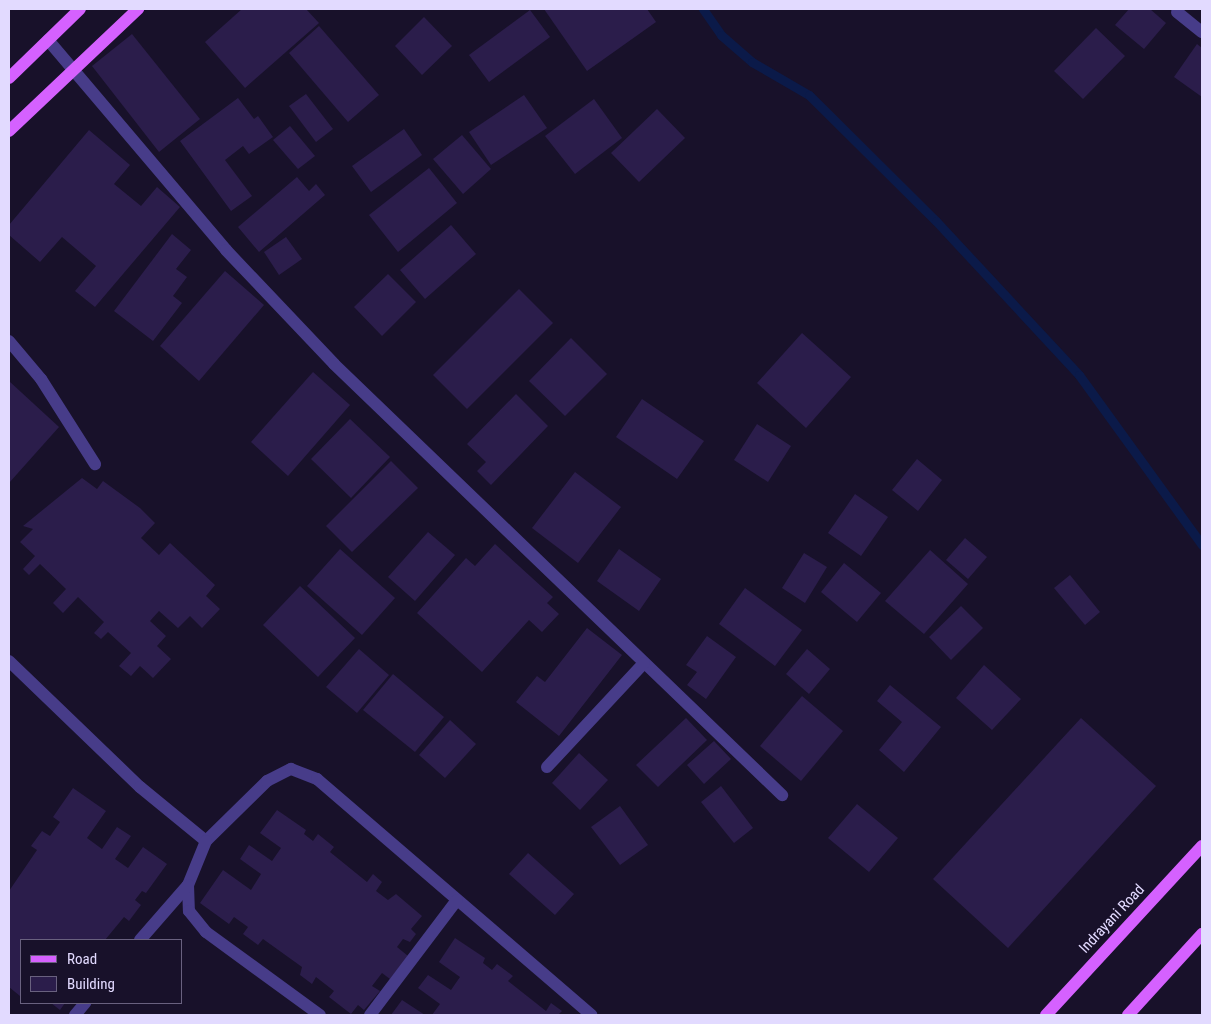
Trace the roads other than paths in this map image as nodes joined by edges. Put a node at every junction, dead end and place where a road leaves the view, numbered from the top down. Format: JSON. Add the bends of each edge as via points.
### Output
{"nodes":[{"id":1,"x":80,"y":9,"type":"edge"},
{"id":2,"x":138,"y":9,"type":"edge"},
{"id":3,"x":1177,"y":12,"type":"dead end"},
{"id":4,"x":1202,"y":32,"type":"edge"},
{"id":5,"x":48,"y":40,"type":"junction"},
{"id":6,"x":73,"y":69,"type":"junction"},
{"id":7,"x":9,"y":78,"type":"edge"},
{"id":8,"x":9,"y":131,"type":"edge"},
{"id":9,"x":9,"y":341,"type":"edge"},
{"id":10,"x":95,"y":464,"type":"dead end"},
{"id":11,"x":9,"y":661,"type":"edge"},
{"id":12,"x":644,"y":663,"type":"junction"},
{"id":13,"x":547,"y":768,"type":"dead end"},
{"id":14,"x":782,"y":795,"type":"dead end"},
{"id":15,"x":206,"y":841,"type":"junction"},
{"id":16,"x":1202,"y":846,"type":"edge"},
{"id":17,"x":188,"y":885,"type":"junction"},
{"id":18,"x":457,"y":900,"type":"junction"},
{"id":19,"x":1202,"y":934,"type":"edge"},
{"id":20,"x":141,"y":939,"type":"edge"},
{"id":21,"x":84,"y":1004,"type":"edge"},
{"id":22,"x":75,"y":1015,"type":"edge"},
{"id":23,"x":320,"y":1015,"type":"edge"},
{"id":24,"x":370,"y":1015,"type":"edge"},
{"id":25,"x":591,"y":1015,"type":"edge"},
{"id":26,"x":1046,"y":1015,"type":"edge"},
{"id":27,"x":1128,"y":1015,"type":"edge"}],
"edges":[{"from":1,"to":5,"type":"main road"},
{"from":2,"to":6,"type":"main road"},
{"from":3,"to":4,"type":"street"},
{"from":5,"to":6,"type":"street"},
{"from":5,"to":7,"type":"main road"},
{"from":6,"to":8,"type":"main road"},
{"from":6,"to":12,"type":"street","via":[[226,250],[334,364]]},
{"from":9,"to":10,"type":"street","via":[[41,379]]},
{"from":11,"to":15,"type":"street","via":[[140,787]]},
{"from":12,"to":13,"type":"street"},
{"from":12,"to":14,"type":"street"},
{"from":15,"to":17,"type":"street"},
{"from":15,"to":18,"type":"street","via":[[267,781],[291,769],[318,779]]},
{"from":16,"to":26,"type":"main road","name":"Indrayani Road"},
{"from":17,"to":20,"type":"street"},
{"from":17,"to":23,"type":"street","via":[[188,911],[206,932]]},
{"from":18,"to":24,"type":"street"},
{"from":18,"to":25,"type":"street"},
{"from":19,"to":27,"type":"main road"},
{"from":21,"to":22,"type":"street"}]}
